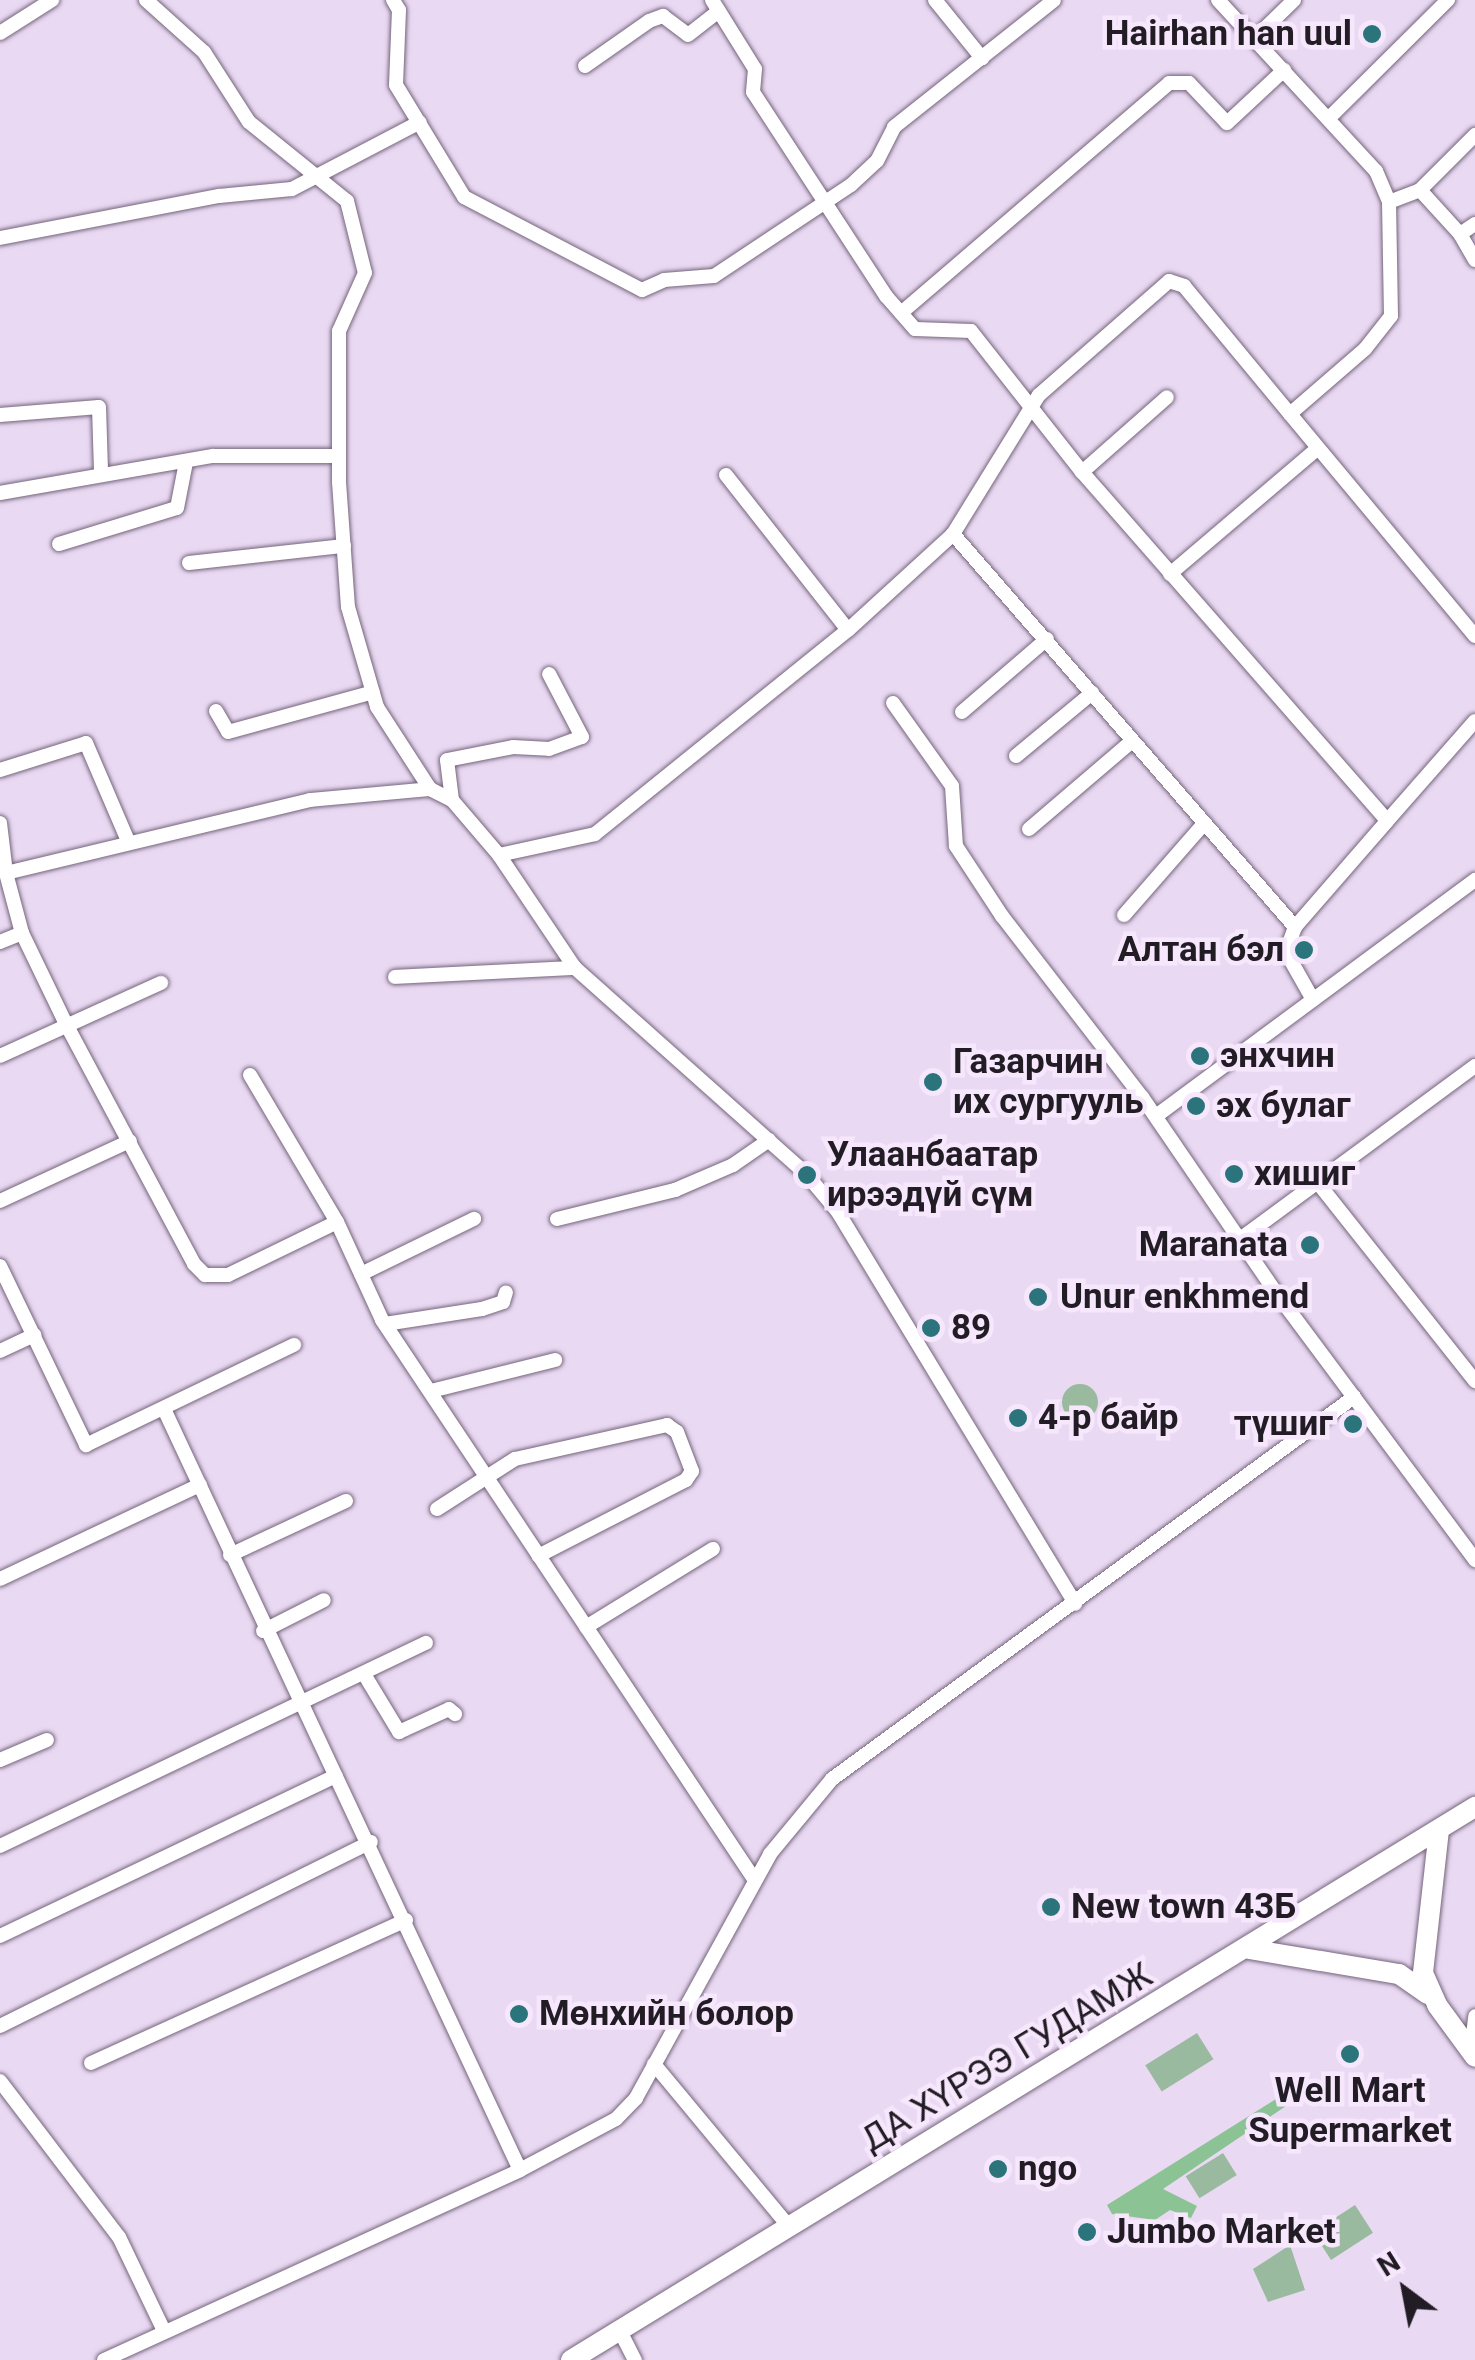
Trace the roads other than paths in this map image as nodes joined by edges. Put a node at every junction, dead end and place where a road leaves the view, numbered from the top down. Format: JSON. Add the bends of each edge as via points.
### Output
{"nodes":[{"id":1,"x":52,"y":0,"type":"edge"},
{"id":2,"x":146,"y":0,"type":"edge"},
{"id":3,"x":393,"y":0,"type":"edge"},
{"id":4,"x":934,"y":0,"type":"edge"},
{"id":5,"x":1054,"y":0,"type":"edge"},
{"id":6,"x":1218,"y":0,"type":"edge"},
{"id":7,"x":1294,"y":0,"type":"edge"},
{"id":8,"x":1448,"y":0,"type":"edge"},
{"id":9,"x":715,"y":6,"type":"edge"},
{"id":10,"x":0,"y":34,"type":"edge"},
{"id":11,"x":1254,"y":39,"type":"junction"},
{"id":12,"x":982,"y":58,"type":"junction"},
{"id":13,"x":585,"y":66,"type":"dead end"},
{"id":14,"x":1284,"y":70,"type":"junction"},
{"id":15,"x":1328,"y":118,"type":"junction"},
{"id":16,"x":420,"y":122,"type":"junction"},
{"id":17,"x":1475,"y":135,"type":"edge"},
{"id":18,"x":318,"y":180,"type":"junction"},
{"id":19,"x":1420,"y":190,"type":"junction"},
{"id":20,"x":823,"y":198,"type":"junction"},
{"id":21,"x":1389,"y":202,"type":"junction"},
{"id":22,"x":1475,"y":224,"type":"edge"},
{"id":23,"x":1460,"y":234,"type":"junction"},
{"id":24,"x":0,"y":238,"type":"edge"},
{"id":25,"x":1475,"y":260,"type":"edge"},
{"id":26,"x":900,"y":313,"type":"junction"},
{"id":27,"x":1166,"y":398,"type":"dead end"},
{"id":28,"x":1028,"y":408,"type":"junction"},
{"id":29,"x":1290,"y":414,"type":"junction"},
{"id":30,"x":0,"y":415,"type":"edge"},
{"id":31,"x":1317,"y":449,"type":"junction"},
{"id":32,"x":338,"y":456,"type":"junction"},
{"id":33,"x":186,"y":462,"type":"junction"},
{"id":34,"x":100,"y":472,"type":"junction"},
{"id":35,"x":1082,"y":472,"type":"junction"},
{"id":36,"x":726,"y":475,"type":"dead end"},
{"id":37,"x":0,"y":492,"type":"edge"},
{"id":38,"x":953,"y":534,"type":"junction"},
{"id":39,"x":58,"y":544,"type":"dead end"},
{"id":40,"x":344,"y":546,"type":"junction"},
{"id":41,"x":189,"y":563,"type":"dead end"},
{"id":42,"x":1170,"y":574,"type":"junction"},
{"id":43,"x":848,"y":630,"type":"junction"},
{"id":44,"x":1475,"y":636,"type":"edge"},
{"id":45,"x":1047,"y":639,"type":"junction"},
{"id":46,"x":549,"y":674,"type":"dead end"},
{"id":47,"x":372,"y":692,"type":"junction"},
{"id":48,"x":1092,"y":693,"type":"junction"},
{"id":49,"x":893,"y":702,"type":"dead end"},
{"id":50,"x":216,"y":711,"type":"dead end"},
{"id":51,"x":962,"y":712,"type":"dead end"},
{"id":52,"x":1475,"y":721,"type":"edge"},
{"id":53,"x":1132,"y":741,"type":"junction"},
{"id":54,"x":1016,"y":756,"type":"dead end"},
{"id":55,"x":0,"y":770,"type":"edge"},
{"id":56,"x":430,"y":789,"type":"junction"},
{"id":57,"x":452,"y":800,"type":"junction"},
{"id":58,"x":1387,"y":821,"type":"junction"},
{"id":59,"x":0,"y":823,"type":"edge"},
{"id":60,"x":1202,"y":826,"type":"junction"},
{"id":61,"x":1030,"y":829,"type":"dead end"},
{"id":62,"x":128,"y":841,"type":"junction"},
{"id":63,"x":2,"y":852,"type":"edge"},
{"id":64,"x":499,"y":855,"type":"junction"},
{"id":65,"x":6,"y":874,"type":"junction"},
{"id":66,"x":1475,"y":880,"type":"edge"},
{"id":67,"x":1124,"y":915,"type":"dead end"},
{"id":68,"x":1296,"y":927,"type":"junction"},
{"id":69,"x":22,"y":933,"type":"junction"},
{"id":70,"x":0,"y":942,"type":"edge"},
{"id":71,"x":575,"y":968,"type":"junction"},
{"id":72,"x":396,"y":977,"type":"dead end"},
{"id":73,"x":161,"y":983,"type":"dead end"},
{"id":74,"x":1313,"y":1000,"type":"junction"},
{"id":75,"x":66,"y":1024,"type":"junction"},
{"id":76,"x":0,"y":1056,"type":"edge"},
{"id":77,"x":1475,"y":1066,"type":"edge"},
{"id":78,"x":250,"y":1074,"type":"dead end"},
{"id":79,"x":1156,"y":1116,"type":"junction"},
{"id":80,"x":770,"y":1140,"type":"junction"},
{"id":81,"x":130,"y":1141,"type":"junction"},
{"id":82,"x":1318,"y":1182,"type":"junction"},
{"id":83,"x":0,"y":1201,"type":"edge"},
{"id":84,"x":474,"y":1219,"type":"dead end"},
{"id":85,"x":556,"y":1219,"type":"dead end"},
{"id":86,"x":337,"y":1222,"type":"junction"},
{"id":87,"x":1239,"y":1240,"type":"junction"},
{"id":88,"x":0,"y":1266,"type":"edge"},
{"id":89,"x":361,"y":1274,"type":"junction"},
{"id":90,"x":506,"y":1292,"type":"dead end"},
{"id":91,"x":385,"y":1324,"type":"junction"},
{"id":92,"x":34,"y":1335,"type":"junction"},
{"id":93,"x":294,"y":1345,"type":"dead end"},
{"id":94,"x":0,"y":1351,"type":"edge"},
{"id":95,"x":555,"y":1360,"type":"dead end"},
{"id":96,"x":1475,"y":1380,"type":"edge"},
{"id":97,"x":431,"y":1392,"type":"junction"},
{"id":98,"x":1354,"y":1396,"type":"junction"},
{"id":99,"x":164,"y":1409,"type":"junction"},
{"id":100,"x":485,"y":1474,"type":"junction"},
{"id":101,"x":200,"y":1485,"type":"junction"},
{"id":102,"x":346,"y":1501,"type":"dead end"},
{"id":103,"x":436,"y":1509,"type":"dead end"},
{"id":104,"x":713,"y":1549,"type":"dead end"},
{"id":105,"x":230,"y":1555,"type":"junction"},
{"id":106,"x":538,"y":1556,"type":"junction"},
{"id":107,"x":1475,"y":1560,"type":"edge"},
{"id":108,"x":0,"y":1579,"type":"edge"},
{"id":109,"x":324,"y":1600,"type":"dead end"},
{"id":110,"x":1075,"y":1604,"type":"junction"},
{"id":111,"x":586,"y":1627,"type":"junction"},
{"id":112,"x":263,"y":1631,"type":"junction"},
{"id":113,"x":426,"y":1643,"type":"dead end"},
{"id":114,"x":364,"y":1674,"type":"junction"},
{"id":115,"x":301,"y":1706,"type":"junction"},
{"id":116,"x":455,"y":1714,"type":"dead end"},
{"id":117,"x":47,"y":1740,"type":"dead end"},
{"id":118,"x":0,"y":1760,"type":"edge"},
{"id":119,"x":336,"y":1776,"type":"junction"},
{"id":120,"x":1475,"y":1808,"type":"edge"},
{"id":121,"x":1440,"y":1830,"type":"junction"},
{"id":122,"x":371,"y":1842,"type":"junction"},
{"id":123,"x":0,"y":1846,"type":"edge"},
{"id":124,"x":754,"y":1879,"type":"junction"},
{"id":125,"x":406,"y":1920,"type":"junction"},
{"id":126,"x":0,"y":1936,"type":"edge"},
{"id":127,"x":1249,"y":1948,"type":"junction"},
{"id":128,"x":1437,"y":2005,"type":"junction"},
{"id":129,"x":1475,"y":2016,"type":"edge"},
{"id":130,"x":0,"y":2026,"type":"edge"},
{"id":131,"x":1473,"y":2054,"type":"edge"},
{"id":132,"x":91,"y":2064,"type":"dead end"},
{"id":133,"x":654,"y":2064,"type":"junction"},
{"id":134,"x":0,"y":2081,"type":"edge"},
{"id":135,"x":7,"y":2108,"type":"edge"},
{"id":136,"x":520,"y":2170,"type":"junction"},
{"id":137,"x":790,"y":2228,"type":"junction"},
{"id":138,"x":620,"y":2330,"type":"junction"},
{"id":139,"x":164,"y":2331,"type":"junction"},
{"id":140,"x":104,"y":2360,"type":"edge"},
{"id":141,"x":571,"y":2360,"type":"edge"},
{"id":142,"x":636,"y":2360,"type":"edge"}],
"edges":[{"from":1,"to":10,"type":"street"},
{"from":2,"to":18,"type":"street","via":[[204,52],[249,122]]},
{"from":3,"to":16,"type":"street","via":[[400,20],[392,73]]},
{"from":4,"to":12,"type":"street"},
{"from":5,"to":12,"type":"street"},
{"from":6,"to":11,"type":"street"},
{"from":7,"to":11,"type":"street"},
{"from":8,"to":15,"type":"street"},
{"from":9,"to":13,"type":"street","via":[[688,36],[663,16]]},
{"from":9,"to":20,"type":"street","via":[[755,69],[754,92]]},
{"from":11,"to":14,"type":"street"},
{"from":12,"to":20,"type":"street","via":[[894,128],[877,161],[851,185]]},
{"from":14,"to":15,"type":"street"},
{"from":14,"to":26,"type":"street","via":[[1228,123],[1188,83],[1169,83]]},
{"from":15,"to":21,"type":"street","via":[[1376,172]]},
{"from":16,"to":18,"type":"street"},
{"from":16,"to":20,"type":"street","via":[[464,197],[642,290],[664,280],[714,276]]},
{"from":17,"to":19,"type":"street"},
{"from":18,"to":24,"type":"street","via":[[292,190],[219,196]]},
{"from":18,"to":32,"type":"street","via":[[346,200],[365,273],[339,331]]},
{"from":19,"to":21,"type":"street"},
{"from":19,"to":23,"type":"street"},
{"from":20,"to":26,"type":"street"},
{"from":21,"to":29,"type":"street","via":[[1391,316],[1365,349]]},
{"from":22,"to":23,"type":"street"},
{"from":23,"to":25,"type":"street"},
{"from":26,"to":28,"type":"street","via":[[915,329],[971,331]]},
{"from":27,"to":35,"type":"street"},
{"from":28,"to":29,"type":"street","via":[[1104,334],[1176,278]]},
{"from":28,"to":35,"type":"street"},
{"from":28,"to":38,"type":"street"},
{"from":29,"to":31,"type":"street"},
{"from":30,"to":34,"type":"street","via":[[99,407]]},
{"from":31,"to":42,"type":"street"},
{"from":31,"to":44,"type":"street"},
{"from":32,"to":33,"type":"street","via":[[264,452]]},
{"from":32,"to":40,"type":"street"},
{"from":33,"to":34,"type":"street"},
{"from":33,"to":39,"type":"street","via":[[178,508]]},
{"from":34,"to":37,"type":"street"},
{"from":35,"to":42,"type":"street"},
{"from":36,"to":43,"type":"street"},
{"from":38,"to":43,"type":"street"},
{"from":38,"to":45,"type":"street"},
{"from":40,"to":41,"type":"street"},
{"from":40,"to":47,"type":"street","via":[[348,607]]},
{"from":42,"to":58,"type":"street"},
{"from":43,"to":64,"type":"street","via":[[596,834]]},
{"from":45,"to":48,"type":"street"},
{"from":45,"to":51,"type":"street"},
{"from":46,"to":57,"type":"street","via":[[582,737],[550,749],[513,747],[447,760]]},
{"from":47,"to":50,"type":"street","via":[[228,732]]},
{"from":47,"to":56,"type":"street"},
{"from":48,"to":53,"type":"street"},
{"from":48,"to":54,"type":"street"},
{"from":49,"to":79,"type":"street","via":[[952,786],[956,846]]},
{"from":52,"to":58,"type":"street"},
{"from":53,"to":60,"type":"street"},
{"from":53,"to":61,"type":"street"},
{"from":55,"to":62,"type":"street","via":[[86,743]]},
{"from":56,"to":57,"type":"street"},
{"from":56,"to":62,"type":"street","via":[[310,800]]},
{"from":57,"to":64,"type":"street"},
{"from":58,"to":68,"type":"street"},
{"from":59,"to":63,"type":"street"},
{"from":60,"to":67,"type":"street"},
{"from":60,"to":68,"type":"street"},
{"from":62,"to":65,"type":"street"},
{"from":63,"to":65,"type":"street"},
{"from":64,"to":71,"type":"street"},
{"from":65,"to":69,"type":"street"},
{"from":66,"to":74,"type":"street"},
{"from":68,"to":74,"type":"street","via":[[1286,952]]},
{"from":69,"to":70,"type":"street"},
{"from":69,"to":75,"type":"street"},
{"from":71,"to":72,"type":"street"},
{"from":71,"to":80,"type":"street"},
{"from":73,"to":75,"type":"street"},
{"from":74,"to":79,"type":"street"},
{"from":75,"to":76,"type":"street"},
{"from":75,"to":81,"type":"street"},
{"from":77,"to":82,"type":"street"},
{"from":78,"to":86,"type":"street"},
{"from":79,"to":87,"type":"street"},
{"from":80,"to":85,"type":"street","via":[[675,1190]]},
{"from":80,"to":110,"type":"street","via":[[838,1212]]},
{"from":81,"to":83,"type":"street"},
{"from":81,"to":86,"type":"street","via":[[206,1275],[228,1275]]},
{"from":82,"to":87,"type":"street"},
{"from":82,"to":96,"type":"street"},
{"from":84,"to":89,"type":"street"},
{"from":86,"to":89,"type":"street"},
{"from":87,"to":98,"type":"street"},
{"from":88,"to":92,"type":"street"},
{"from":89,"to":91,"type":"street"},
{"from":90,"to":91,"type":"street","via":[[504,1302],[482,1309]]},
{"from":91,"to":97,"type":"street"},
{"from":92,"to":94,"type":"street"},
{"from":92,"to":99,"type":"street","via":[[86,1445]]},
{"from":93,"to":99,"type":"street"},
{"from":95,"to":97,"type":"street"},
{"from":97,"to":100,"type":"street"},
{"from":98,"to":107,"type":"street"},
{"from":98,"to":110,"type":"street"},
{"from":99,"to":101,"type":"street"},
{"from":100,"to":103,"type":"street"},
{"from":100,"to":106,"type":"street"},
{"from":100,"to":106,"type":"street","via":[[515,1459],[644,1430],[667,1425],[677,1432],[692,1471],[686,1480]]},
{"from":101,"to":105,"type":"street"},
{"from":101,"to":108,"type":"street"},
{"from":102,"to":105,"type":"street"},
{"from":104,"to":111,"type":"street"},
{"from":105,"to":112,"type":"street"},
{"from":106,"to":111,"type":"street"},
{"from":109,"to":112,"type":"street"},
{"from":110,"to":124,"type":"street","via":[[858,1756],[809,1804]]},
{"from":111,"to":124,"type":"street"},
{"from":112,"to":115,"type":"street"},
{"from":113,"to":114,"type":"street"},
{"from":114,"to":115,"type":"street"},
{"from":114,"to":116,"type":"street","via":[[399,1732],[449,1709]]},
{"from":115,"to":119,"type":"street"},
{"from":115,"to":123,"type":"street"},
{"from":117,"to":118,"type":"street"},
{"from":119,"to":122,"type":"street"},
{"from":119,"to":126,"type":"street"},
{"from":120,"to":121,"type":"main road","name":"ДА ХҮРЭЭ ГУДАМЖ"},
{"from":121,"to":127,"type":"main road","name":"ДА ХҮРЭЭ ГУДАМЖ"},
{"from":121,"to":128,"type":"main road","via":[[1422,1960]]},
{"from":122,"to":125,"type":"street"},
{"from":122,"to":130,"type":"street"},
{"from":124,"to":133,"type":"street"},
{"from":125,"to":132,"type":"street"},
{"from":125,"to":136,"type":"street"},
{"from":127,"to":128,"type":"main road","via":[[1400,1974]]},
{"from":127,"to":137,"type":"main road","name":"ДА ХҮРЭЭ ГУДАМЖ"},
{"from":128,"to":131,"type":"main road"},
{"from":129,"to":131,"type":"street"},
{"from":133,"to":136,"type":"street","via":[[616,2119]]},
{"from":133,"to":137,"type":"street"},
{"from":134,"to":135,"type":"street"},
{"from":135,"to":139,"type":"street","via":[[119,2236]]},
{"from":136,"to":139,"type":"street"},
{"from":137,"to":138,"type":"main road","name":"ДА ХҮРЭЭ ГУДАМЖ"},
{"from":138,"to":141,"type":"main road","name":"ДА ХҮРЭЭ ГУДАМЖ"},
{"from":138,"to":142,"type":"street"},
{"from":139,"to":140,"type":"street"}]}
